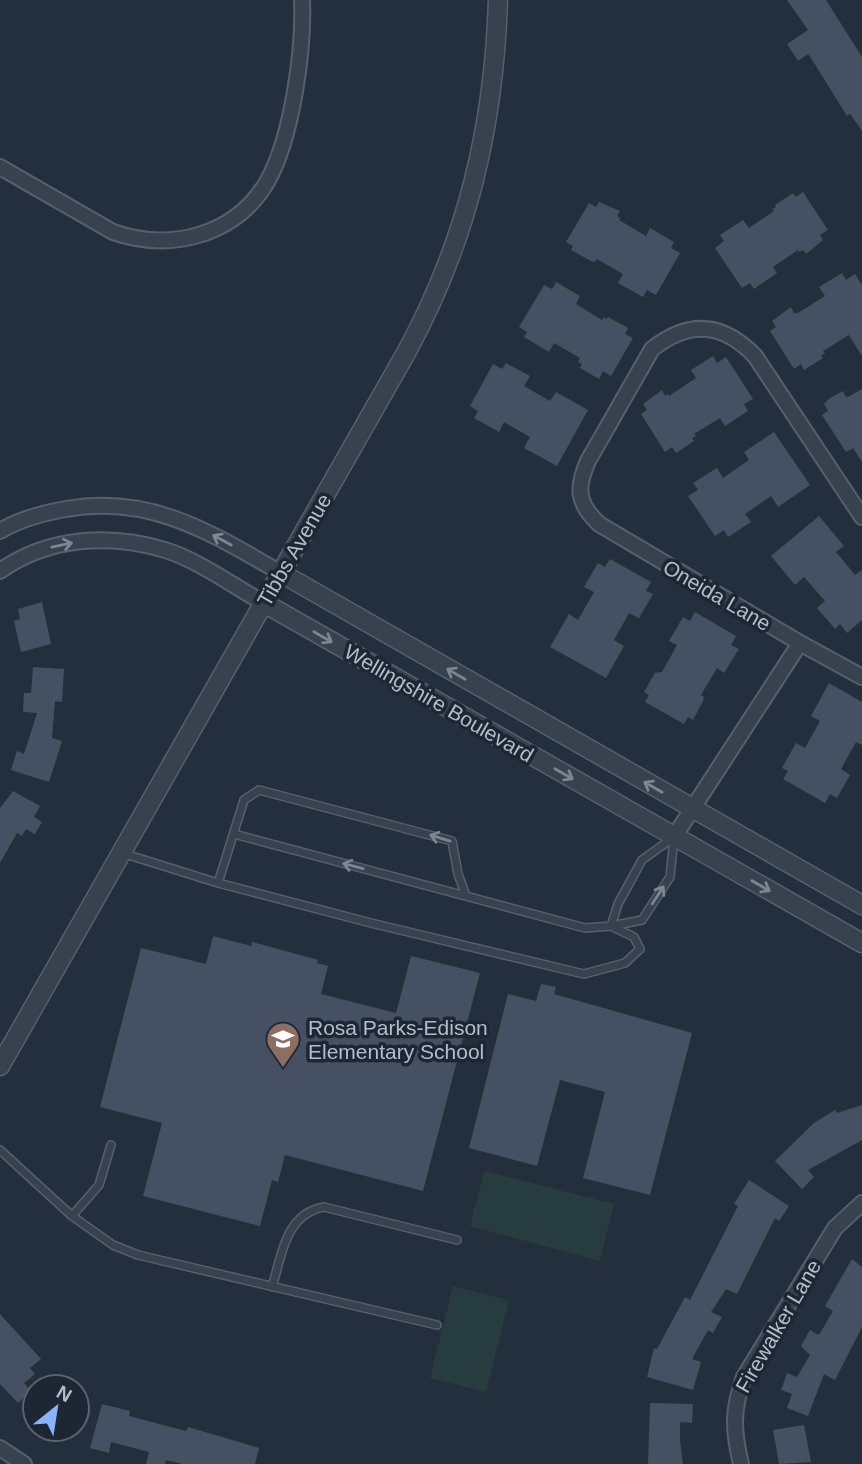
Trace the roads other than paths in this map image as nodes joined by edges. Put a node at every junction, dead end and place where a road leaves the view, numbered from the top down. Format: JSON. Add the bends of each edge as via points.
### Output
{"nodes":[{"id":1,"x":302,"y":0,"type":"edge"},
{"id":2,"x":498,"y":0,"type":"edge"},
{"id":3,"x":0,"y":167,"type":"edge"},
{"id":4,"x":862,"y":517,"type":"edge"},
{"id":5,"x":0,"y":531,"type":"edge"},
{"id":6,"x":0,"y":571,"type":"edge"},
{"id":7,"x":281,"y":573,"type":"junction"},
{"id":8,"x":264,"y":603,"type":"junction"},
{"id":9,"x":800,"y":643,"type":"junction"},
{"id":10,"x":862,"y":677,"type":"edge"},
{"id":11,"x":694,"y":810,"type":"junction"},
{"id":12,"x":234,"y":834,"type":"junction"},
{"id":13,"x":674,"y":837,"type":"junction"},
{"id":14,"x":122,"y":853,"type":"junction"},
{"id":15,"x":218,"y":883,"type":"junction"},
{"id":16,"x":466,"y":896,"type":"junction"},
{"id":17,"x":862,"y":905,"type":"edge"},
{"id":18,"x":611,"y":926,"type":"junction"},
{"id":19,"x":862,"y":943,"type":"edge"},
{"id":20,"x":0,"y":1066,"type":"edge"},
{"id":21,"x":111,"y":1144,"type":"dead end"},
{"id":22,"x":0,"y":1150,"type":"edge"},
{"id":23,"x":862,"y":1203,"type":"edge"},
{"id":24,"x":72,"y":1216,"type":"junction"},
{"id":25,"x":457,"y":1240,"type":"dead end"},
{"id":26,"x":272,"y":1287,"type":"junction"},
{"id":27,"x":437,"y":1325,"type":"dead end"},
{"id":28,"x":0,"y":1448,"type":"edge"},
{"id":29,"x":24,"y":1464,"type":"edge"},
{"id":30,"x":741,"y":1464,"type":"edge"}],
"edges":[{"from":1,"to":3,"type":"street","via":[[294,91],[274,168],[259,193],[219,227],[176,241],[119,234]]},
{"from":2,"to":7,"type":"street","name":"Tibbs Avenue","via":[[485,135],[447,267],[411,346]]},
{"from":4,"to":9,"type":"street","name":"Oneida Lane","via":[[755,356],[724,332],[709,328],[689,329],[652,349],[587,461],[580,478],[581,501],[588,514],[612,533]]},
{"from":7,"to":5,"type":"street","name":"Wellingshire Boulevard","one_way":true,"via":[[188,522],[134,507],[62,509]]},
{"from":6,"to":8,"type":"street","name":"Wellingshire Boulevard","one_way":true,"via":[[58,545],[131,541],[181,557]]},
{"from":7,"to":8,"type":"street","name":"Tibbs Avenue"},
{"from":11,"to":7,"type":"street","name":"Wellingshire Boulevard","one_way":true},
{"from":8,"to":13,"type":"street","name":"Wellingshire Boulevard","one_way":true},
{"from":8,"to":14,"type":"street","name":"Tibbs Avenue"},
{"from":9,"to":10,"type":"street","name":"Oneida Lane"},
{"from":9,"to":11,"type":"street"},
{"from":11,"to":13,"type":"street"},
{"from":11,"to":17,"type":"street","name":"Wellingshire Boulevard"},
{"from":12,"to":15,"type":"lane"},
{"from":16,"to":12,"type":"lane","one_way":true},
{"from":16,"to":12,"type":"lane","one_way":true,"via":[[452,841],[426,834],[259,790],[244,800]]},
{"from":13,"to":18,"type":"lane","via":[[642,860]]},
{"from":18,"to":13,"type":"lane","one_way":true,"via":[[642,920],[670,877]]},
{"from":13,"to":19,"type":"street","name":"Wellingshire Boulevard","one_way":true},
{"from":14,"to":15,"type":"lane"},
{"from":14,"to":20,"type":"street","name":"Tibbs Avenue"},
{"from":15,"to":18,"type":"lane","via":[[584,974],[625,963],[640,949],[634,937]]},
{"from":16,"to":18,"type":"lane","via":[[585,928]]},
{"from":21,"to":24,"type":"lane","via":[[99,1185]]},
{"from":22,"to":24,"type":"lane"},
{"from":23,"to":30,"type":"street","name":"Firewalker Lane","via":[[835,1228],[744,1377],[735,1403]]},
{"from":24,"to":26,"type":"lane","via":[[100,1237],[138,1255]]},
{"from":25,"to":26,"type":"lane","via":[[324,1207],[311,1209],[290,1229]]},
{"from":26,"to":27,"type":"lane"},
{"from":28,"to":29,"type":"street"}]}
